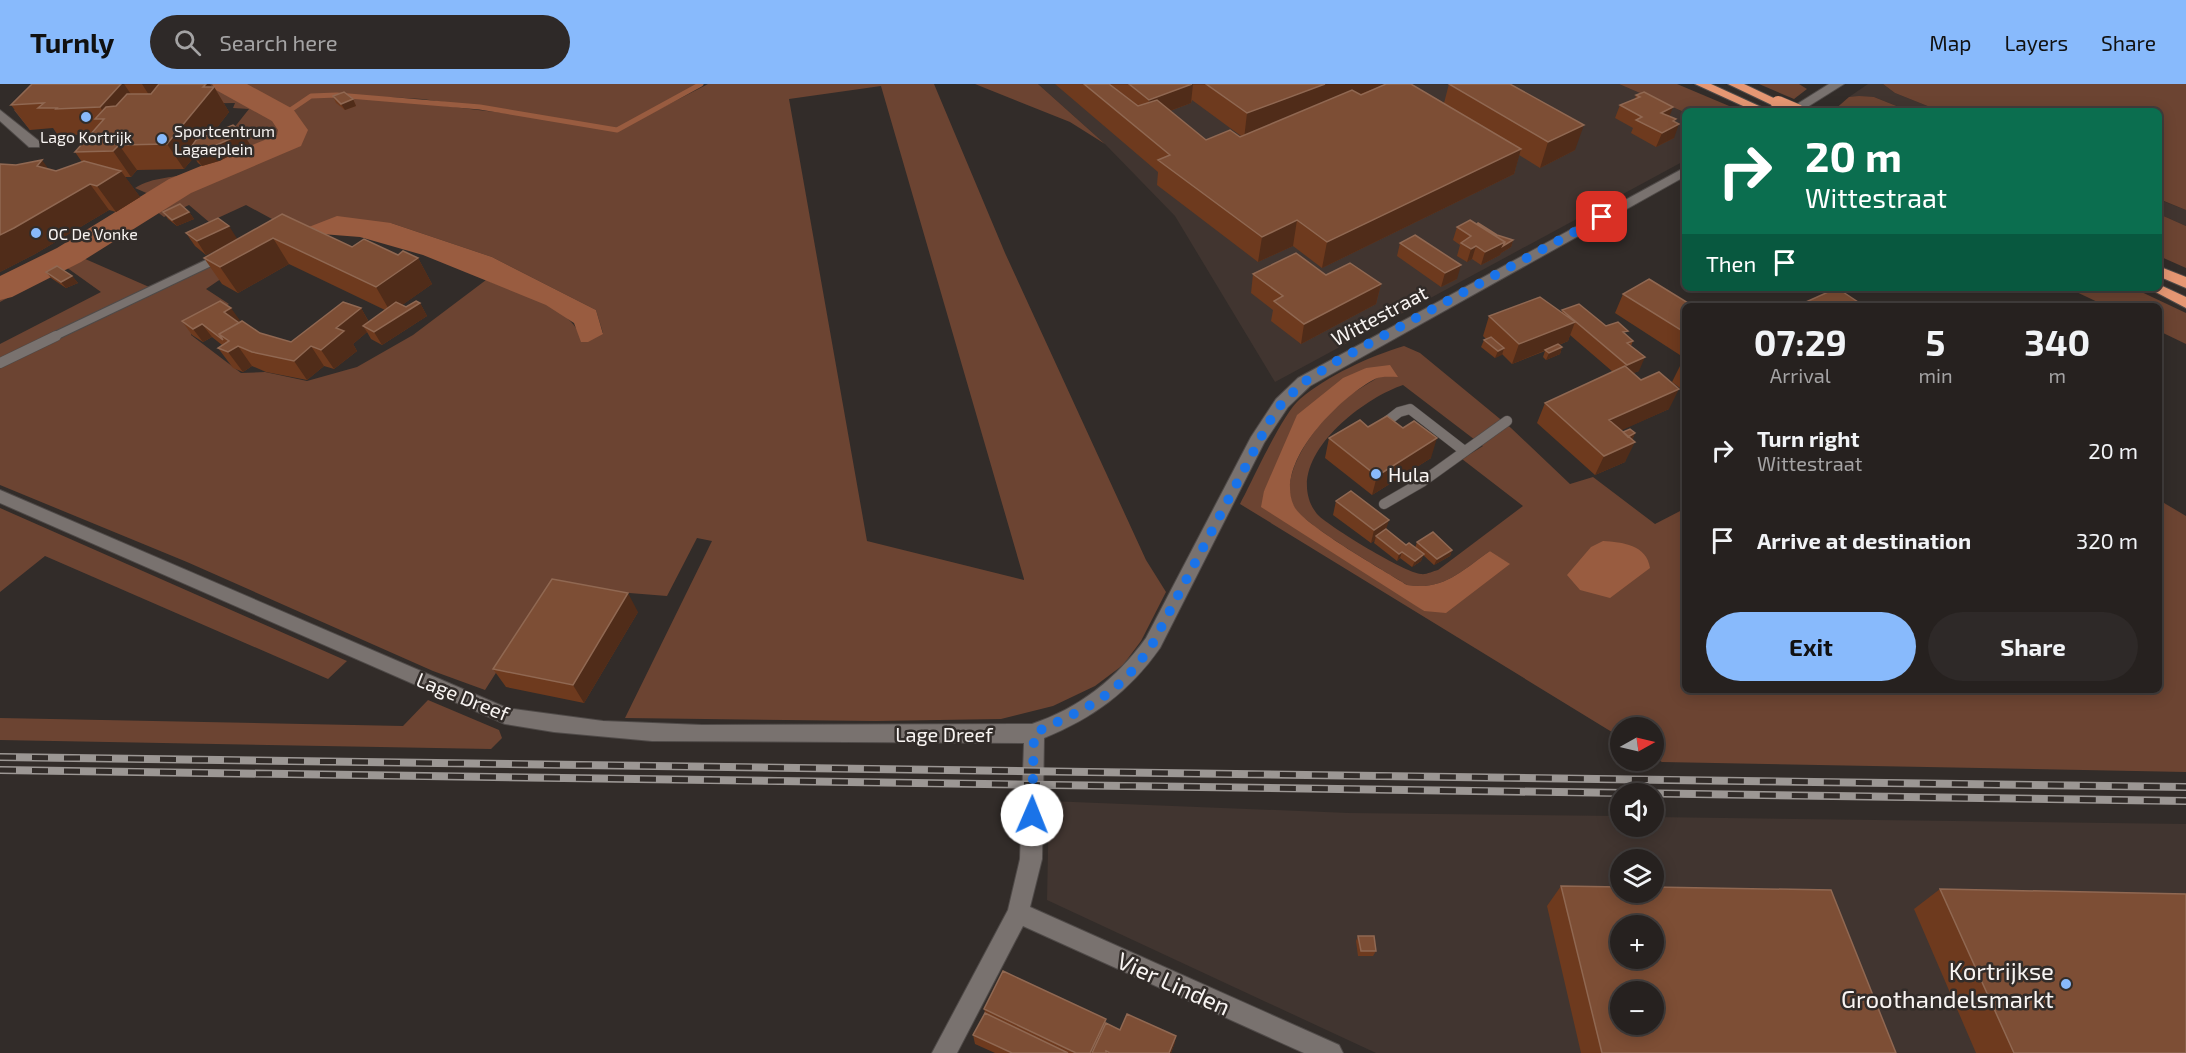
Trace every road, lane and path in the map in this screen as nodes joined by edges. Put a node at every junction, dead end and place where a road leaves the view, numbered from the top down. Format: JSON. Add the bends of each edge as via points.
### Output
{"nodes":[{"id":1,"x":1701,"y":84,"type":"edge"},
{"id":2,"x":1734,"y":84,"type":"edge"},
{"id":3,"x":1838,"y":84,"type":"edge"},
{"id":4,"x":1757,"y":108,"type":"edge"},
{"id":5,"x":1790,"y":108,"type":"edge"},
{"id":6,"x":1797,"y":108,"type":"edge"},
{"id":7,"x":0,"y":114,"type":"edge"},
{"id":8,"x":34,"y":144,"type":"dead end"},
{"id":9,"x":1682,"y":173,"type":"edge"},
{"id":10,"x":231,"y":256,"type":"edge"},
{"id":11,"x":2162,"y":272,"type":"edge"},
{"id":12,"x":2186,"y":283,"type":"edge"},
{"id":13,"x":2161,"y":291,"type":"edge"},
{"id":14,"x":2186,"y":303,"type":"edge"},
{"id":15,"x":0,"y":363,"type":"edge"},
{"id":16,"x":1507,"y":421,"type":"dead end"},
{"id":17,"x":1376,"y":430,"type":"edge"},
{"id":18,"x":1463,"y":450,"type":"junction"},
{"id":19,"x":0,"y":496,"type":"edge"},
{"id":20,"x":1384,"y":504,"type":"dead end"},
{"id":21,"x":1034,"y":733,"type":"junction"},
{"id":22,"x":1018,"y":913,"type":"junction"},
{"id":23,"x":944,"y":1053,"type":"edge"},
{"id":24,"x":1331,"y":1053,"type":"edge"}],
"edges":[{"from":1,"to":4,"type":"highway"},
{"from":2,"to":5,"type":"highway","bridge":true},
{"from":3,"to":6,"type":"street"},
{"from":7,"to":8,"type":"street"},
{"from":9,"to":21,"type":"street","name":"Wittestraat","via":[[1304,382],[1282,403],[1257,441],[1153,643],[1134,672],[1094,704]]},
{"from":10,"to":15,"type":"lane","via":[[211,260]]},
{"from":11,"to":12,"type":"highway"},
{"from":13,"to":14,"type":"highway"},
{"from":16,"to":18,"type":"lane"},
{"from":17,"to":18,"type":"lane","via":[[1399,412],[1410,409]]},
{"from":18,"to":20,"type":"lane","via":[[1422,482]]},
{"from":19,"to":21,"type":"street","name":"Lage Dreef","via":[[506,716],[558,726],[622,731],[958,736]]},
{"from":21,"to":22,"type":"street","via":[[1031,859]]},
{"from":22,"to":23,"type":"street"},
{"from":22,"to":24,"type":"street","name":"Vier Linden"}]}
